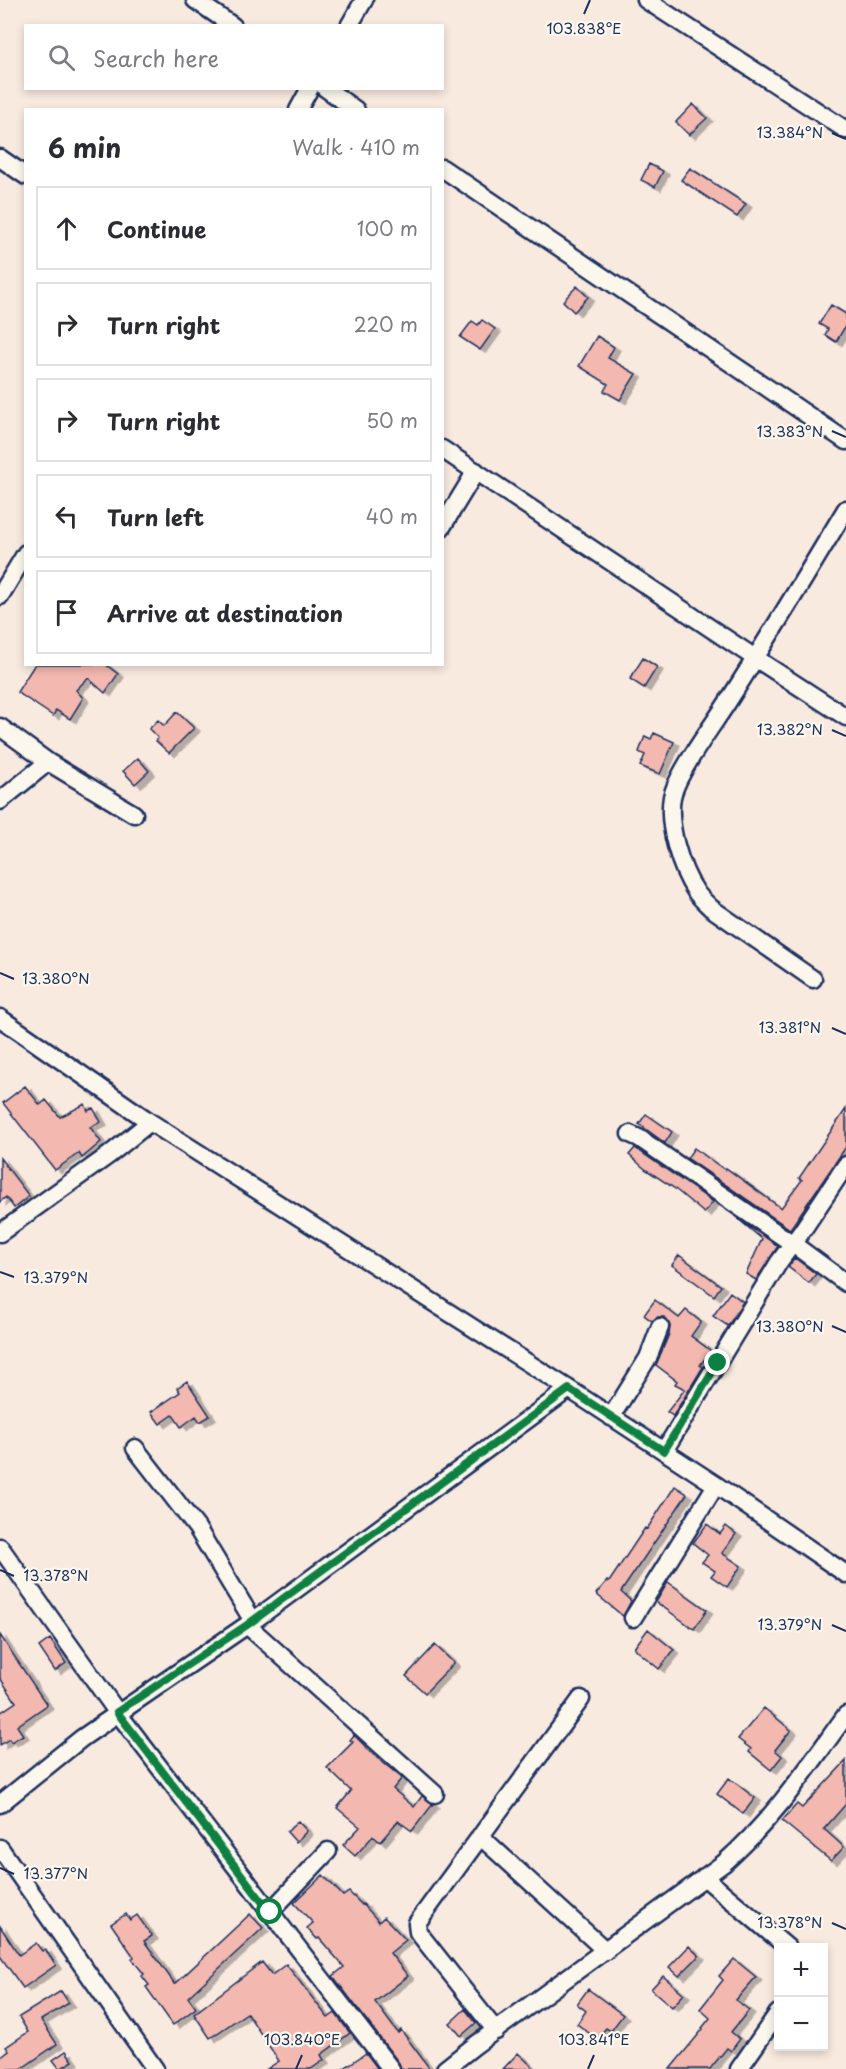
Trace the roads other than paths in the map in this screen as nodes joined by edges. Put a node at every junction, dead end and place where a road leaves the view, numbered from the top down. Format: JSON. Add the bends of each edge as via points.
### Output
{"nodes":[{"id":1,"x":195,"y":0,"type":"edge"},
{"id":2,"x":364,"y":0,"type":"edge"},
{"id":3,"x":646,"y":0,"type":"edge"},
{"id":4,"x":230,"y":24,"type":"edge"},
{"id":5,"x":350,"y":24,"type":"edge"},
{"id":6,"x":309,"y":90,"type":"edge"},
{"id":7,"x":328,"y":90,"type":"edge"},
{"id":8,"x":299,"y":108,"type":"edge"},
{"id":9,"x":353,"y":108,"type":"edge"},
{"id":10,"x":846,"y":130,"type":"edge"},
{"id":11,"x":0,"y":158,"type":"edge"},
{"id":12,"x":444,"y":169,"type":"edge"},
{"id":13,"x":24,"y":175,"type":"edge"},
{"id":14,"x":846,"y":441,"type":"edge"},
{"id":15,"x":444,"y":450,"type":"edge"},
{"id":16,"x":476,"y":471,"type":"junction"},
{"id":17,"x":846,"y":509,"type":"edge"},
{"id":18,"x":444,"y":524,"type":"edge"},
{"id":19,"x":24,"y":557,"type":"edge"},
{"id":20,"x":0,"y":596,"type":"edge"},
{"id":21,"x":755,"y":658,"type":"junction"},
{"id":22,"x":846,"y":717,"type":"edge"},
{"id":23,"x":0,"y":727,"type":"edge"},
{"id":24,"x":48,"y":762,"type":"junction"},
{"id":25,"x":0,"y":801,"type":"edge"},
{"id":26,"x":134,"y":814,"type":"dead end"},
{"id":27,"x":813,"y":979,"type":"dead end"},
{"id":28,"x":0,"y":1018,"type":"edge"},
{"id":29,"x":150,"y":1122,"type":"junction"},
{"id":30,"x":630,"y":1134,"type":"dead end"},
{"id":31,"x":846,"y":1165,"type":"edge"},
{"id":32,"x":0,"y":1233,"type":"edge"},
{"id":33,"x":793,"y":1244,"type":"junction"},
{"id":34,"x":846,"y":1283,"type":"edge"},
{"id":35,"x":660,"y":1328,"type":"dead end"},
{"id":36,"x":569,"y":1389,"type":"junction"},
{"id":37,"x":611,"y":1417,"type":"junction"},
{"id":38,"x":135,"y":1448,"type":"dead end"},
{"id":39,"x":664,"y":1451,"type":"junction"},
{"id":40,"x":716,"y":1485,"type":"junction"},
{"id":41,"x":0,"y":1547,"type":"edge"},
{"id":42,"x":846,"y":1574,"type":"edge"},
{"id":43,"x":633,"y":1618,"type":"dead end"},
{"id":44,"x":250,"y":1623,"type":"junction"},
{"id":45,"x":581,"y":1699,"type":"dead end"},
{"id":46,"x":117,"y":1712,"type":"junction"},
{"id":47,"x":846,"y":1715,"type":"edge"},
{"id":48,"x":435,"y":1794,"type":"dead end"},
{"id":49,"x":0,"y":1804,"type":"edge"},
{"id":50,"x":480,"y":1836,"type":"junction"},
{"id":51,"x":0,"y":1848,"type":"edge"},
{"id":52,"x":328,"y":1851,"type":"dead end"},
{"id":53,"x":704,"y":1877,"type":"junction"},
{"id":54,"x":270,"y":1912,"type":"junction"},
{"id":55,"x":783,"y":1943,"type":"edge"},
{"id":56,"x":606,"y":1951,"type":"junction"},
{"id":57,"x":774,"y":2019,"type":"edge"},
{"id":58,"x":496,"y":2031,"type":"junction"},
{"id":59,"x":154,"y":2069,"type":"edge"},
{"id":60,"x":391,"y":2069,"type":"edge"},
{"id":61,"x":445,"y":2069,"type":"edge"},
{"id":62,"x":739,"y":2069,"type":"edge"}],
"edges":[{"from":1,"to":4,"type":"street"},
{"from":2,"to":5,"type":"street"},
{"from":3,"to":10,"type":"street"},
{"from":6,"to":8,"type":"street"},
{"from":7,"to":9,"type":"street"},
{"from":11,"to":13,"type":"street"},
{"from":12,"to":14,"type":"street"},
{"from":15,"to":16,"type":"street"},
{"from":16,"to":18,"type":"street"},
{"from":16,"to":21,"type":"street"},
{"from":17,"to":21,"type":"street"},
{"from":19,"to":20,"type":"street"},
{"from":21,"to":22,"type":"street"},
{"from":21,"to":27,"type":"street","via":[[673,793],[670,812],[675,840],[697,894],[711,908]]},
{"from":23,"to":24,"type":"street"},
{"from":24,"to":25,"type":"street"},
{"from":24,"to":26,"type":"street"},
{"from":28,"to":29,"type":"street"},
{"from":29,"to":32,"type":"street"},
{"from":29,"to":36,"type":"street"},
{"from":30,"to":33,"type":"street"},
{"from":31,"to":33,"type":"street"},
{"from":33,"to":34,"type":"street"},
{"from":33,"to":39,"type":"street"},
{"from":35,"to":37,"type":"street","via":[[648,1358]]},
{"from":36,"to":37,"type":"street"},
{"from":36,"to":44,"type":"street"},
{"from":37,"to":39,"type":"street"},
{"from":38,"to":44,"type":"street","via":[[197,1528]]},
{"from":39,"to":40,"type":"street"},
{"from":40,"to":42,"type":"street"},
{"from":40,"to":43,"type":"street"},
{"from":41,"to":46,"type":"street"},
{"from":44,"to":46,"type":"street"},
{"from":44,"to":48,"type":"street"},
{"from":45,"to":50,"type":"street"},
{"from":46,"to":49,"type":"street"},
{"from":46,"to":54,"type":"street"},
{"from":47,"to":53,"type":"street","via":[[777,1810],[742,1848]]},
{"from":50,"to":56,"type":"street"},
{"from":50,"to":58,"type":"street","via":[[416,1927]]},
{"from":51,"to":59,"type":"street"},
{"from":52,"to":54,"type":"street"},
{"from":53,"to":55,"type":"street"},
{"from":53,"to":56,"type":"street"},
{"from":54,"to":60,"type":"street"},
{"from":56,"to":58,"type":"street"},
{"from":57,"to":62,"type":"street"},
{"from":58,"to":61,"type":"street"}]}
